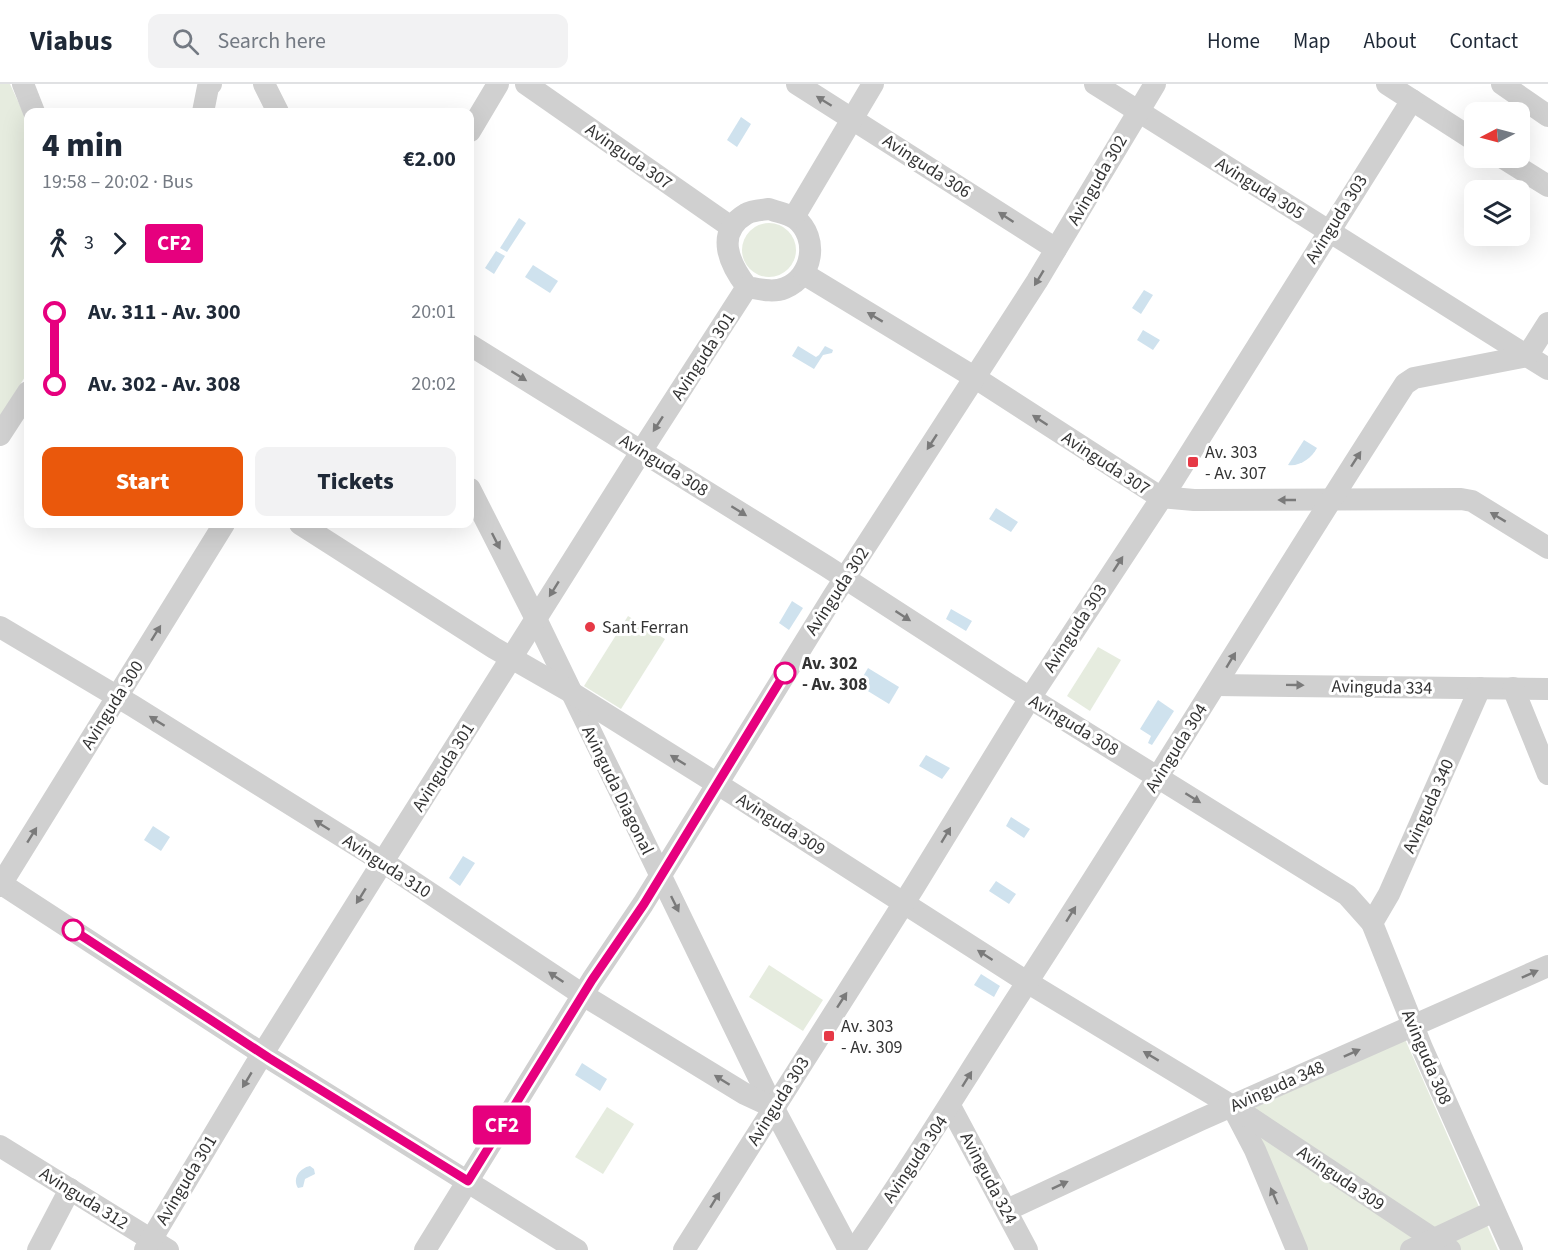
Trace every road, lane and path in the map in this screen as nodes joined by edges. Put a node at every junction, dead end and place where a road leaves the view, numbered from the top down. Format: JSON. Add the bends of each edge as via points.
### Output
{"nodes":[{"id":1,"x":23,"y":84,"type":"edge"},
{"id":2,"x":264,"y":84,"type":"edge"},
{"id":3,"x":498,"y":84,"type":"edge"},
{"id":4,"x":526,"y":84,"type":"edge"},
{"id":5,"x":797,"y":84,"type":"edge"},
{"id":6,"x":873,"y":84,"type":"edge"},
{"id":7,"x":1095,"y":84,"type":"edge"},
{"id":8,"x":1155,"y":84,"type":"edge"},
{"id":9,"x":1387,"y":84,"type":"edge"},
{"id":10,"x":1502,"y":84,"type":"edge"},
{"id":11,"x":209,"y":85,"type":"edge"},
{"id":12,"x":1412,"y":100,"type":"junction"},
{"id":13,"x":32,"y":108,"type":"edge"},
{"id":14,"x":205,"y":108,"type":"edge"},
{"id":15,"x":276,"y":108,"type":"edge"},
{"id":16,"x":1138,"y":111,"type":"junction"},
{"id":17,"x":1548,"y":116,"type":"edge"},
{"id":18,"x":852,"y":118,"type":"junction"},
{"id":19,"x":474,"y":124,"type":"edge"},
{"id":20,"x":1464,"y":134,"type":"edge"},
{"id":21,"x":1519,"y":168,"type":"edge"},
{"id":22,"x":1548,"y":186,"type":"edge"},
{"id":23,"x":794,"y":217,"type":"junction"},
{"id":24,"x":731,"y":227,"type":"junction"},
{"id":25,"x":1329,"y":231,"type":"junction"},
{"id":26,"x":1056,"y":249,"type":"junction"},
{"id":27,"x":804,"y":274,"type":"junction"},
{"id":28,"x":747,"y":287,"type":"junction"},
{"id":29,"x":1548,"y":323,"type":"edge"},
{"id":30,"x":474,"y":347,"type":"edge"},
{"id":31,"x":1527,"y":356,"type":"junction"},
{"id":32,"x":1548,"y":369,"type":"edge"},
{"id":33,"x":974,"y":377,"type":"junction"},
{"id":34,"x":24,"y":399,"type":"edge"},
{"id":35,"x":0,"y":435,"type":"edge"},
{"id":36,"x":641,"y":451,"type":"junction"},
{"id":37,"x":474,"y":497,"type":"edge"},
{"id":38,"x":1160,"y":497,"type":"junction"},
{"id":39,"x":1331,"y":500,"type":"junction"},
{"id":40,"x":222,"y":528,"type":"edge"},
{"id":41,"x":306,"y":528,"type":"edge"},
{"id":42,"x":1548,"y":548,"type":"edge"},
{"id":43,"x":845,"y":578,"type":"junction"},
{"id":44,"x":536,"y":619,"type":"junction"},
{"id":45,"x":0,"y":627,"type":"edge"},
{"id":46,"x":511,"y":658,"type":"junction"},
{"id":47,"x":1216,"y":685,"type":"junction"},
{"id":48,"x":1480,"y":688,"type":"junction"},
{"id":49,"x":1513,"y":688,"type":"junction"},
{"id":50,"x":1548,"y":689,"type":"edge"},
{"id":51,"x":569,"y":691,"type":"junction"},
{"id":52,"x":116,"y":697,"type":"junction"},
{"id":53,"x":1030,"y":698,"type":"junction"},
{"id":54,"x":1548,"y":774,"type":"edge"},
{"id":55,"x":1157,"y":776,"type":"junction"},
{"id":56,"x":716,"y":784,"type":"junction"},
{"id":57,"x":383,"y":862,"type":"junction"},
{"id":58,"x":660,"y":875,"type":"junction"},
{"id":59,"x":0,"y":884,"type":"edge"},
{"id":60,"x":904,"y":903,"type":"junction"},
{"id":61,"x":1372,"y":923,"type":"junction"},
{"id":62,"x":1548,"y":966,"type":"edge"},
{"id":63,"x":1027,"y":982,"type":"junction"},
{"id":64,"x":583,"y":995,"type":"junction"},
{"id":65,"x":1413,"y":1026,"type":"junction"},
{"id":66,"x":263,"y":1053,"type":"junction"},
{"id":67,"x":950,"y":1106,"type":"junction"},
{"id":68,"x":1232,"y":1106,"type":"junction"},
{"id":69,"x":773,"y":1107,"type":"junction"},
{"id":70,"x":0,"y":1146,"type":"edge"},
{"id":71,"x":468,"y":1181,"type":"junction"},
{"id":72,"x":70,"y":1189,"type":"junction"},
{"id":73,"x":1007,"y":1210,"type":"junction"},
{"id":74,"x":1494,"y":1211,"type":"junction"},
{"id":75,"x":1441,"y":1245,"type":"edge"},
{"id":76,"x":154,"y":1246,"type":"edge"},
{"id":77,"x":38,"y":1250,"type":"edge"},
{"id":78,"x":425,"y":1250,"type":"edge"},
{"id":79,"x":577,"y":1250,"type":"edge"},
{"id":80,"x":684,"y":1250,"type":"edge"},
{"id":81,"x":849,"y":1250,"type":"edge"},
{"id":82,"x":854,"y":1250,"type":"edge"},
{"id":83,"x":1027,"y":1250,"type":"edge"},
{"id":84,"x":1298,"y":1250,"type":"edge"},
{"id":85,"x":1411,"y":1250,"type":"edge"},
{"id":86,"x":1512,"y":1250,"type":"edge"}],
"edges":[{"from":1,"to":13,"type":"street"},
{"from":2,"to":15,"type":"street"},
{"from":3,"to":19,"type":"street"},
{"from":4,"to":24,"type":"street","name":"Avinguda 307"},
{"from":18,"to":5,"type":"street","name":"Avinguda 306","one_way":true},
{"from":6,"to":18,"type":"street"},
{"from":7,"to":16,"type":"street","name":"Avinguda 305"},
{"from":8,"to":16,"type":"street","name":"Avinguda 302"},
{"from":9,"to":12,"type":"street"},
{"from":10,"to":17,"type":"street"},
{"from":11,"to":14,"type":"street"},
{"from":12,"to":20,"type":"street"},
{"from":12,"to":25,"type":"street","name":"Avinguda 303"},
{"from":16,"to":25,"type":"street","name":"Avinguda 305"},
{"from":16,"to":26,"type":"street","name":"Avinguda 302"},
{"from":18,"to":23,"type":"street"},
{"from":26,"to":18,"type":"street","name":"Avinguda 306","one_way":true},
{"from":21,"to":22,"type":"street"},
{"from":23,"to":24,"type":"street","via":[[769,209],[747,213]]},
{"from":23,"to":27,"type":"street","via":[[810,240],[810,260]]},
{"from":24,"to":28,"type":"street","via":[[727,247],[733,267]]},
{"from":25,"to":31,"type":"street","name":"Avinguda 305"},
{"from":25,"to":38,"type":"street","name":"Avinguda 303"},
{"from":26,"to":33,"type":"street","name":"Avinguda 302","one_way":true},
{"from":27,"to":28,"type":"street","via":[[785,288],[769,291]]},
{"from":33,"to":27,"type":"street","name":"Avinguda 307","one_way":true},
{"from":28,"to":36,"type":"street","name":"Avinguda 301","one_way":true},
{"from":29,"to":31,"type":"street"},
{"from":30,"to":36,"type":"street","name":"Avinguda 308","one_way":true},
{"from":31,"to":32,"type":"street","name":"Avinguda 305"},
{"from":39,"to":31,"type":"street","name":"Avinguda 304","one_way":true,"via":[[1404,384],[1414,378]]},
{"from":38,"to":33,"type":"street","name":"Avinguda 307","one_way":true},
{"from":33,"to":43,"type":"street","name":"Avinguda 302","one_way":true},
{"from":34,"to":35,"type":"street"},
{"from":36,"to":43,"type":"street","name":"Avinguda 308","one_way":true},
{"from":36,"to":44,"type":"street","name":"Avinguda 301","one_way":true},
{"from":37,"to":44,"type":"street","name":"Avinguda Diagonal","one_way":true},
{"from":39,"to":38,"type":"street","name":"Avinguda 307","one_way":true},
{"from":53,"to":38,"type":"street","name":"Avinguda 303","one_way":true},
{"from":42,"to":39,"type":"street","name":"Avinguda 307","one_way":true,"via":[[1472,501]]},
{"from":47,"to":39,"type":"street","name":"Avinguda 304","one_way":true},
{"from":52,"to":40,"type":"street","name":"Avinguda 300","one_way":true},
{"from":41,"to":46,"type":"street","name":"Avinguda 309"},
{"from":43,"to":53,"type":"street","name":"Avinguda 308","one_way":true},
{"from":43,"to":56,"type":"street","name":"Avinguda 302"},
{"from":44,"to":46,"type":"street","name":"Avinguda 301"},
{"from":44,"to":51,"type":"street","name":"Avinguda Diagonal"},
{"from":45,"to":52,"type":"street","name":"Avinguda 310"},
{"from":46,"to":51,"type":"street","name":"Avinguda 309"},
{"from":46,"to":57,"type":"street","name":"Avinguda 301"},
{"from":47,"to":48,"type":"street","name":"Avinguda 334","one_way":true},
{"from":47,"to":55,"type":"street","name":"Avinguda 304"},
{"from":48,"to":49,"type":"street","name":"Avinguda 334"},
{"from":48,"to":61,"type":"street","name":"Avinguda 340","via":[[1394,884]]},
{"from":49,"to":50,"type":"street","name":"Avinguda 334"},
{"from":49,"to":54,"type":"street"},
{"from":56,"to":51,"type":"street","name":"Avinguda 309","one_way":true},
{"from":51,"to":58,"type":"street","name":"Avinguda Diagonal"},
{"from":57,"to":52,"type":"street","name":"Avinguda 310","one_way":true},
{"from":59,"to":52,"type":"street","name":"Avinguda 300","one_way":true},
{"from":53,"to":55,"type":"street","name":"Avinguda 308"},
{"from":60,"to":53,"type":"street","name":"Avinguda 303","one_way":true},
{"from":55,"to":61,"type":"street","name":"Avinguda 308","one_way":true,"via":[[1347,895]]},
{"from":63,"to":55,"type":"street","name":"Avinguda 304","one_way":true},
{"from":56,"to":58,"type":"street","name":"Avinguda 302"},
{"from":56,"to":60,"type":"street","name":"Avinguda 309"},
{"from":64,"to":57,"type":"street","name":"Avinguda 310","one_way":true},
{"from":57,"to":66,"type":"street","name":"Avinguda 301","one_way":true},
{"from":58,"to":64,"type":"street","name":"Avinguda 302"},
{"from":58,"to":69,"type":"street","name":"Avinguda Diagonal","one_way":true},
{"from":59,"to":66,"type":"street"},
{"from":63,"to":60,"type":"street","name":"Avinguda 309","one_way":true},
{"from":69,"to":60,"type":"street","name":"Avinguda 303","one_way":true},
{"from":61,"to":65,"type":"street","name":"Avinguda 308"},
{"from":65,"to":62,"type":"street","name":"Avinguda 348","one_way":true},
{"from":67,"to":63,"type":"street","name":"Avinguda 304","one_way":true},
{"from":68,"to":63,"type":"street","name":"Avinguda 309","one_way":true},
{"from":69,"to":64,"type":"street","name":"Avinguda 310","one_way":true,"via":[[745,1094]]},
{"from":64,"to":71,"type":"street","name":"Avinguda 302"},
{"from":68,"to":65,"type":"street","name":"Avinguda 348","one_way":true},
{"from":65,"to":74,"type":"street","name":"Avinguda 308"},
{"from":66,"to":71,"type":"street"},
{"from":66,"to":76,"type":"street","name":"Avinguda 301","one_way":true},
{"from":67,"to":73,"type":"street","name":"Avinguda 324"},
{"from":67,"to":82,"type":"street","name":"Avinguda 304"},
{"from":73,"to":68,"type":"street","name":"Avinguda 348","one_way":true},
{"from":68,"to":75,"type":"street","name":"Avinguda 309"},
{"from":84,"to":68,"type":"street","one_way":true},
{"from":80,"to":69,"type":"street","name":"Avinguda 303","one_way":true},
{"from":69,"to":81,"type":"street","name":"Avinguda Diagonal"},
{"from":70,"to":72,"type":"street","name":"Avinguda 312"},
{"from":71,"to":78,"type":"street","name":"Avinguda 302"},
{"from":71,"to":79,"type":"street"},
{"from":72,"to":76,"type":"street","name":"Avinguda 312"},
{"from":72,"to":77,"type":"street"},
{"from":73,"to":83,"type":"street","name":"Avinguda 324"},
{"from":74,"to":75,"type":"street"},
{"from":74,"to":86,"type":"street","name":"Avinguda 308"},
{"from":75,"to":85,"type":"street"}]}
